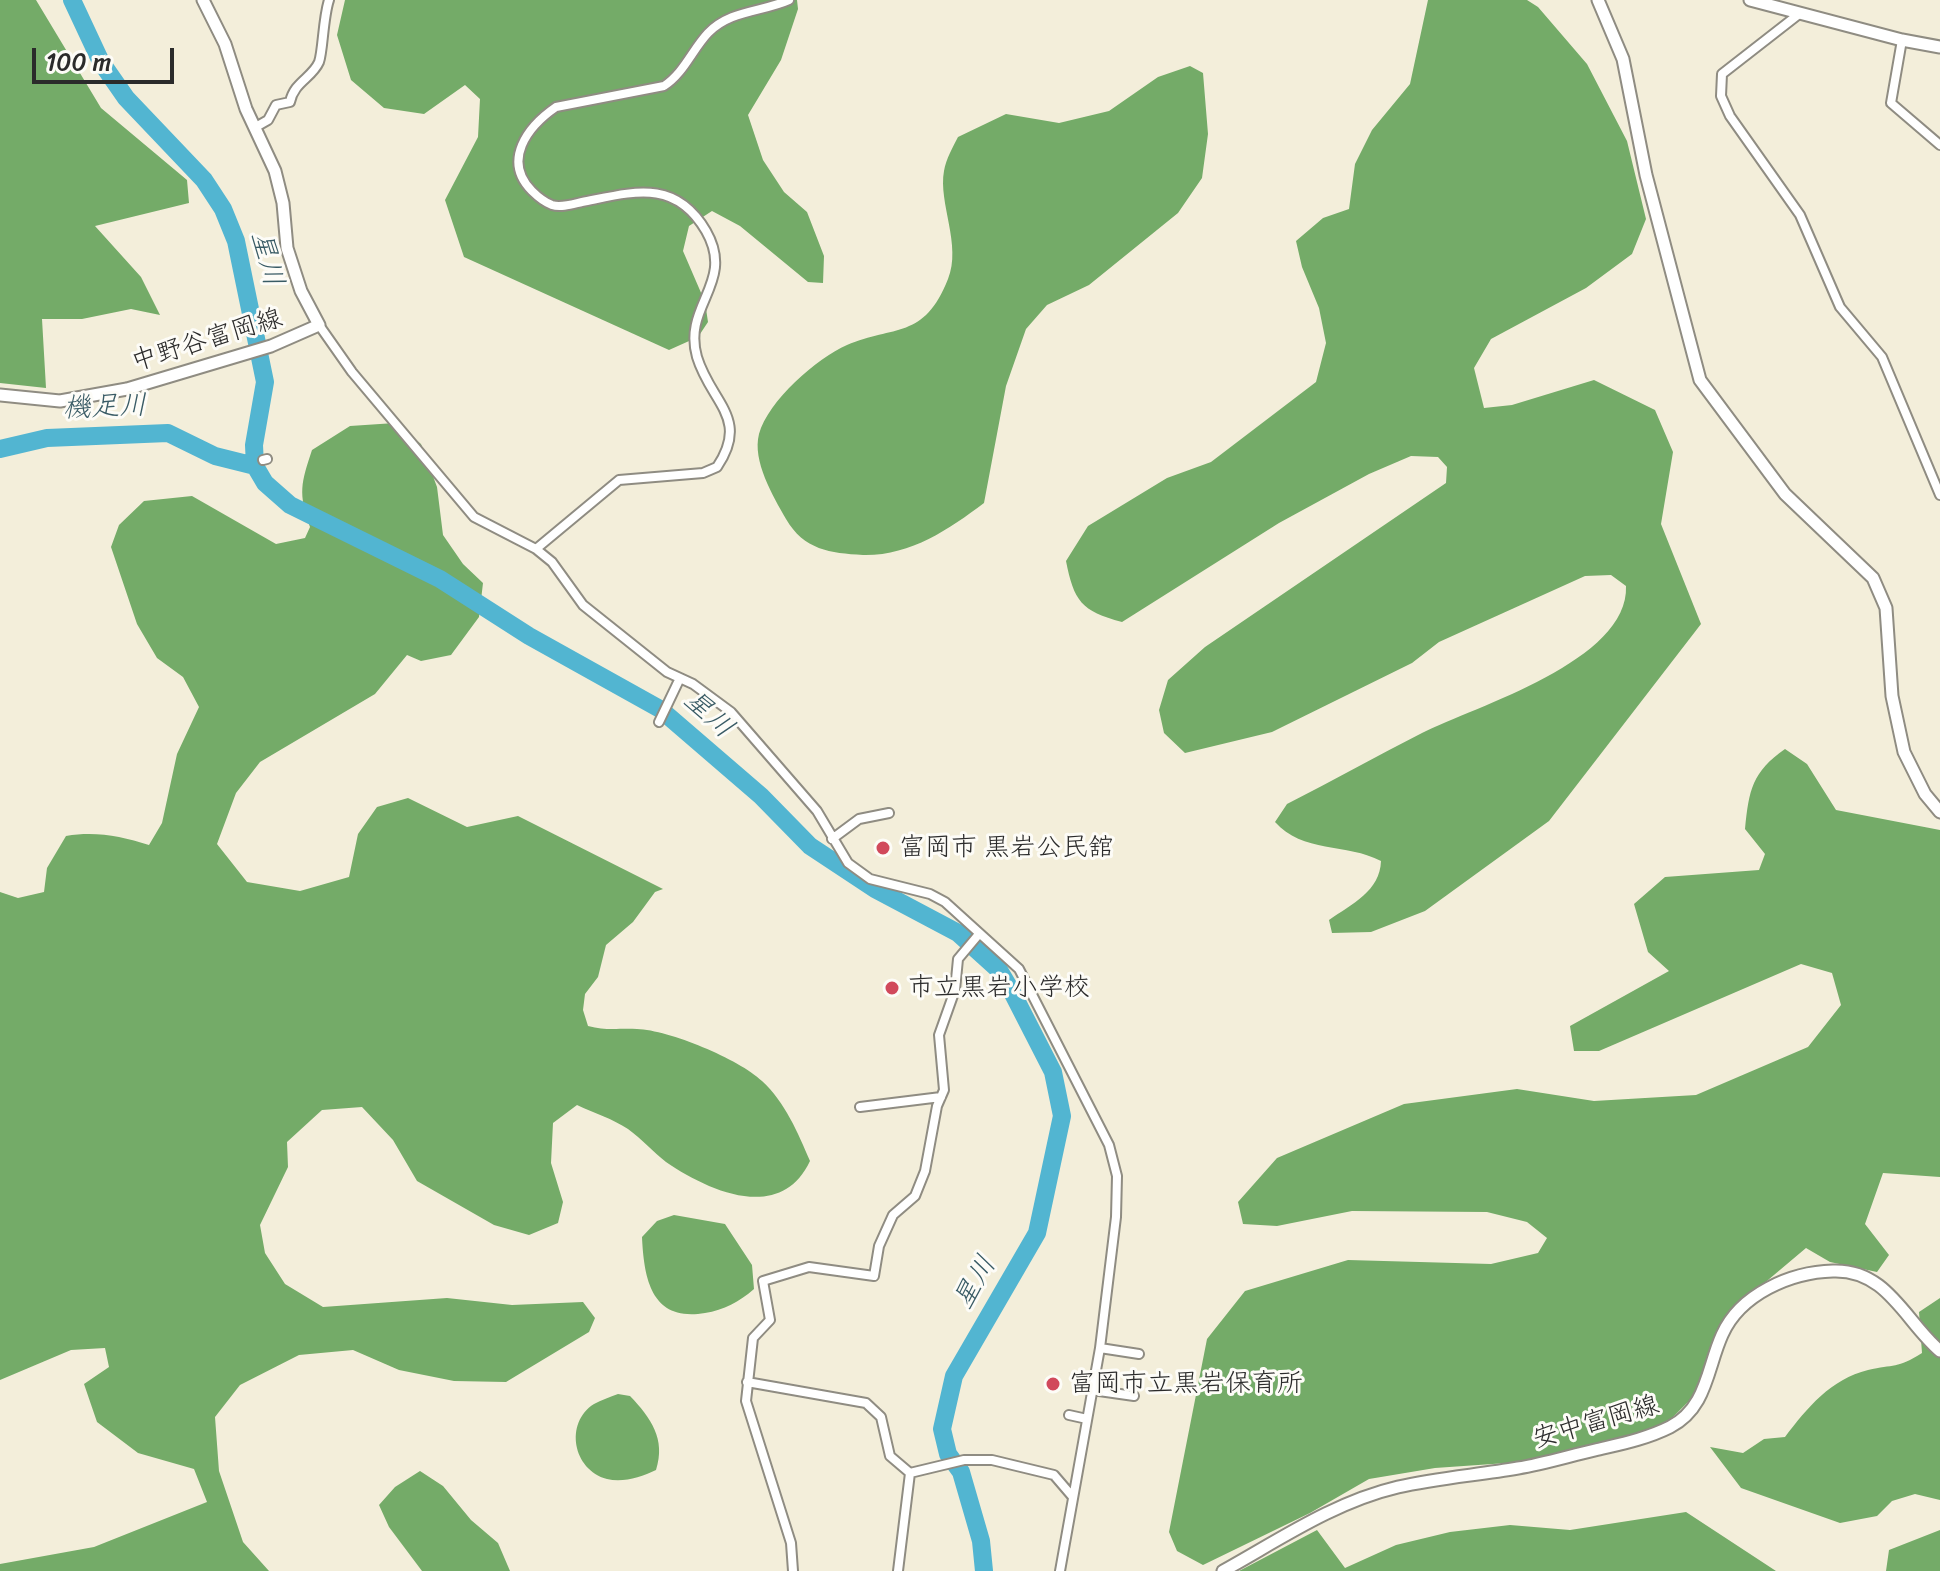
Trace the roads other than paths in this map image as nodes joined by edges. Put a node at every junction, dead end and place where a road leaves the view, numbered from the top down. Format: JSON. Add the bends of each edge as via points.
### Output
{"nodes":[{"id":1,"x":203,"y":0,"type":"edge"},
{"id":2,"x":329,"y":0,"type":"edge"},
{"id":3,"x":789,"y":0,"type":"edge"},
{"id":4,"x":1598,"y":0,"type":"edge"},
{"id":5,"x":1750,"y":0,"type":"edge"},
{"id":6,"x":1799,"y":14,"type":"junction"},
{"id":7,"x":1902,"y":40,"type":"junction"},
{"id":8,"x":1940,"y":47,"type":"edge"},
{"id":9,"x":254,"y":128,"type":"junction"},
{"id":10,"x":1940,"y":145,"type":"edge"},
{"id":11,"x":319,"y":325,"type":"junction"},
{"id":12,"x":0,"y":395,"type":"edge"},
{"id":13,"x":1940,"y":495,"type":"edge"},
{"id":14,"x":536,"y":549,"type":"junction"},
{"id":15,"x":680,"y":678,"type":"junction"},
{"id":16,"x":659,"y":722,"type":"dead end"},
{"id":17,"x":1940,"y":812,"type":"edge"},
{"id":18,"x":889,"y":813,"type":"dead end"},
{"id":19,"x":832,"y":839,"type":"junction"},
{"id":20,"x":978,"y":935,"type":"junction"},
{"id":21,"x":941,"y":1097,"type":"junction"},
{"id":22,"x":860,"y":1107,"type":"dead end"},
{"id":23,"x":1100,"y":1348,"type":"junction"},
{"id":24,"x":1940,"y":1351,"type":"edge"},
{"id":25,"x":1139,"y":1354,"type":"dead end"},
{"id":26,"x":747,"y":1382,"type":"junction"},
{"id":27,"x":1092,"y":1390,"type":"junction"},
{"id":28,"x":1134,"y":1396,"type":"dead end"},
{"id":29,"x":1069,"y":1415,"type":"dead end"},
{"id":30,"x":1087,"y":1419,"type":"junction"},
{"id":31,"x":910,"y":1473,"type":"junction"},
{"id":32,"x":1072,"y":1496,"type":"junction"},
{"id":33,"x":793,"y":1571,"type":"edge"},
{"id":34,"x":898,"y":1571,"type":"edge"},
{"id":35,"x":1060,"y":1571,"type":"edge"},
{"id":36,"x":1223,"y":1571,"type":"edge"}],
"edges":[{"from":1,"to":9,"type":"main road","name":"中野谷富岡線","via":[[225,44]]},
{"from":2,"to":9,"type":"street","via":[[319,63],[292,91],[290,102],[276,105],[268,120]]},
{"from":3,"to":14,"type":"street","via":[[721,22],[664,86],[556,107],[541,117],[520,145],[521,179],[555,206],[658,192],[676,197],[705,230],[716,253],[717,271],[694,323],[694,344],[732,432],[717,467],[703,473],[619,480]]},
{"from":4,"to":17,"type":"main road","via":[[1623,59],[1646,175],[1700,380],[1785,494],[1873,578],[1886,608],[1892,696],[1904,752]]},
{"from":5,"to":6,"type":"main road"},
{"from":6,"to":7,"type":"main road"},
{"from":6,"to":13,"type":"street","via":[[1722,74],[1721,96],[1800,215],[1840,307],[1882,357]]},
{"from":7,"to":8,"type":"main road"},
{"from":7,"to":10,"type":"street","via":[[1891,103]]},
{"from":9,"to":11,"type":"main road","name":"中野谷富岡線","via":[[280,186],[290,261]]},
{"from":11,"to":12,"type":"main road","name":"中野谷富岡線","via":[[182,375],[60,401]]},
{"from":11,"to":14,"type":"street","via":[[474,517]]},
{"from":14,"to":15,"type":"street","via":[[583,605]]},
{"from":15,"to":16,"type":"street"},
{"from":15,"to":19,"type":"street","via":[[731,712],[817,811]]},
{"from":18,"to":19,"type":"street","via":[[859,819]]},
{"from":19,"to":20,"type":"street","via":[[848,863],[870,879],[930,894]]},
{"from":20,"to":21,"type":"street","via":[[958,959],[955,990],[939,1035]]},
{"from":20,"to":23,"type":"street","via":[[1019,969],[1109,1145],[1117,1176],[1116,1217]]},
{"from":21,"to":22,"type":"street"},
{"from":21,"to":26,"type":"street","via":[[925,1171],[915,1196],[893,1215],[879,1246],[874,1276],[809,1267],[767,1277],[763,1281],[770,1320],[753,1338]]},
{"from":23,"to":25,"type":"street"},
{"from":23,"to":27,"type":"street"},
{"from":24,"to":36,"type":"main road","name":"安中富岡線","via":[[1905,1309],[1869,1278],[1831,1271],[1776,1284],[1756,1294],[1722,1333],[1699,1399],[1672,1426],[1641,1439],[1520,1468],[1369,1495]]},
{"from":26,"to":31,"type":"street","via":[[866,1403],[881,1417],[890,1456]]},
{"from":26,"to":33,"type":"street","via":[[746,1401],[791,1543]]},
{"from":27,"to":28,"type":"street"},
{"from":27,"to":30,"type":"street"},
{"from":29,"to":30,"type":"street"},
{"from":30,"to":32,"type":"street"},
{"from":31,"to":32,"type":"street","via":[[964,1460],[992,1460],[1054,1475]]},
{"from":31,"to":34,"type":"street"},
{"from":32,"to":35,"type":"street"}]}
